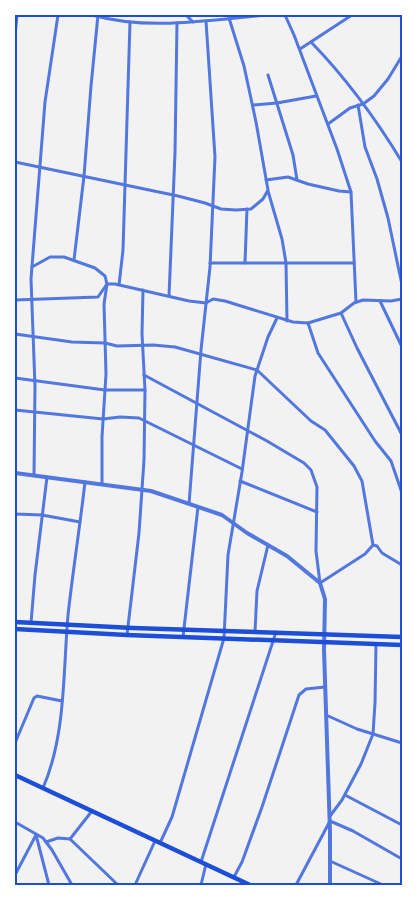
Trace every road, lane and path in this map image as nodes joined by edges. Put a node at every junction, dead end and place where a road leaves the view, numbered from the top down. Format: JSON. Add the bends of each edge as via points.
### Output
{"nodes":[{"id":1,"x":17,"y":15,"type":"edge"},
{"id":2,"x":58,"y":15,"type":"edge"},
{"id":3,"x":92,"y":15,"type":"edge"},
{"id":4,"x":186,"y":15,"type":"edge"},
{"id":5,"x":267,"y":15,"type":"edge"},
{"id":6,"x":285,"y":15,"type":"edge"},
{"id":7,"x":352,"y":15,"type":"edge"},
{"id":8,"x":98,"y":16,"type":"edge"},
{"id":9,"x":229,"y":18,"type":"junction"},
{"id":10,"x":206,"y":21,"type":"junction"},
{"id":11,"x":130,"y":22,"type":"junction"},
{"id":12,"x":194,"y":22,"type":"junction"},
{"id":13,"x":176,"y":23,"type":"junction"},
{"id":14,"x":15,"y":36,"type":"edge"},
{"id":15,"x":311,"y":42,"type":"junction"},
{"id":16,"x":300,"y":50,"type":"junction"},
{"id":17,"x":402,"y":56,"type":"edge"},
{"id":18,"x":268,"y":76,"type":"dead end"},
{"id":19,"x":317,"y":96,"type":"junction"},
{"id":20,"x":277,"y":103,"type":"junction"},
{"id":21,"x":363,"y":104,"type":"junction"},
{"id":22,"x":253,"y":105,"type":"junction"},
{"id":23,"x":358,"y":106,"type":"junction"},
{"id":24,"x":328,"y":124,"type":"junction"},
{"id":25,"x":15,"y":162,"type":"edge"},
{"id":26,"x":402,"y":162,"type":"edge"},
{"id":27,"x":40,"y":168,"type":"junction"},
{"id":28,"x":84,"y":176,"type":"junction"},
{"id":29,"x":266,"y":180,"type":"junction"},
{"id":30,"x":297,"y":180,"type":"junction"},
{"id":31,"x":125,"y":186,"type":"junction"},
{"id":32,"x":268,"y":190,"type":"junction"},
{"id":33,"x":351,"y":192,"type":"junction"},
{"id":34,"x":173,"y":195,"type":"junction"},
{"id":35,"x":212,"y":205,"type":"junction"},
{"id":36,"x":247,"y":209,"type":"junction"},
{"id":37,"x":74,"y":260,"type":"junction"},
{"id":38,"x":210,"y":263,"type":"junction"},
{"id":39,"x":245,"y":263,"type":"junction"},
{"id":40,"x":286,"y":263,"type":"junction"},
{"id":41,"x":354,"y":263,"type":"junction"},
{"id":42,"x":32,"y":267,"type":"junction"},
{"id":43,"x":107,"y":284,"type":"junction"},
{"id":44,"x":119,"y":285,"type":"junction"},
{"id":45,"x":402,"y":285,"type":"edge"},
{"id":46,"x":143,"y":290,"type":"junction"},
{"id":47,"x":169,"y":296,"type":"junction"},
{"id":48,"x":32,"y":299,"type":"junction"},
{"id":49,"x":402,"y":299,"type":"edge"},
{"id":50,"x":15,"y":300,"type":"edge"},
{"id":51,"x":380,"y":300,"type":"junction"},
{"id":52,"x":356,"y":302,"type":"junction"},
{"id":53,"x":206,"y":303,"type":"junction"},
{"id":54,"x":341,"y":313,"type":"junction"},
{"id":55,"x":277,"y":318,"type":"junction"},
{"id":56,"x":287,"y":321,"type":"junction"},
{"id":57,"x":308,"y":324,"type":"junction"},
{"id":58,"x":15,"y":334,"type":"edge"},
{"id":59,"x":33,"y":336,"type":"junction"},
{"id":60,"x":105,"y":343,"type":"junction"},
{"id":61,"x":142,"y":346,"type":"junction"},
{"id":62,"x":402,"y":348,"type":"edge"},
{"id":63,"x":201,"y":355,"type":"junction"},
{"id":64,"x":257,"y":370,"type":"junction"},
{"id":65,"x":144,"y":375,"type":"junction"},
{"id":66,"x":15,"y":378,"type":"edge"},
{"id":67,"x":34,"y":382,"type":"junction"},
{"id":68,"x":105,"y":390,"type":"junction"},
{"id":69,"x":145,"y":390,"type":"junction"},
{"id":70,"x":197,"y":403,"type":"junction"},
{"id":71,"x":15,"y":410,"type":"edge"},
{"id":72,"x":35,"y":413,"type":"junction"},
{"id":73,"x":103,"y":419,"type":"junction"},
{"id":74,"x":144,"y":421,"type":"junction"},
{"id":75,"x":247,"y":430,"type":"junction"},
{"id":76,"x":402,"y":435,"type":"edge"},
{"id":77,"x":194,"y":444,"type":"junction"},
{"id":78,"x":242,"y":469,"type":"junction"},
{"id":79,"x":15,"y":473,"type":"edge"},
{"id":80,"x":34,"y":475,"type":"junction"},
{"id":81,"x":47,"y":477,"type":"junction"},
{"id":82,"x":240,"y":481,"type":"junction"},
{"id":83,"x":85,"y":482,"type":"junction"},
{"id":84,"x":102,"y":484,"type":"junction"},
{"id":85,"x":142,"y":490,"type":"junction"},
{"id":86,"x":402,"y":493,"type":"edge"},
{"id":87,"x":189,"y":504,"type":"junction"},
{"id":88,"x":198,"y":507,"type":"junction"},
{"id":89,"x":317,"y":512,"type":"junction"},
{"id":90,"x":15,"y":514,"type":"edge"},
{"id":91,"x":42,"y":515,"type":"junction"},
{"id":92,"x":80,"y":522,"type":"junction"},
{"id":93,"x":233,"y":523,"type":"junction"},
{"id":94,"x":268,"y":545,"type":"junction"},
{"id":95,"x":372,"y":545,"type":"junction"},
{"id":96,"x":402,"y":566,"type":"edge"},
{"id":97,"x":320,"y":583,"type":"junction"},
{"id":98,"x":15,"y":622,"type":"edge"},
{"id":99,"x":31,"y":623,"type":"junction"},
{"id":100,"x":68,"y":625,"type":"junction"},
{"id":101,"x":128,"y":628,"type":"junction"},
{"id":102,"x":15,"y":629,"type":"edge"},
{"id":103,"x":185,"y":629,"type":"junction"},
{"id":104,"x":226,"y":630,"type":"junction"},
{"id":105,"x":68,"y":632,"type":"junction"},
{"id":106,"x":255,"y":632,"type":"junction"},
{"id":107,"x":276,"y":632,"type":"junction"},
{"id":108,"x":324,"y":634,"type":"junction"},
{"id":109,"x":127,"y":635,"type":"junction"},
{"id":110,"x":183,"y":637,"type":"junction"},
{"id":111,"x":402,"y":637,"type":"edge"},
{"id":112,"x":224,"y":638,"type":"junction"},
{"id":113,"x":273,"y":640,"type":"junction"},
{"id":114,"x":324,"y":642,"type":"junction"},
{"id":115,"x":376,"y":644,"type":"junction"},
{"id":116,"x":402,"y":645,"type":"edge"},
{"id":117,"x":325,"y":687,"type":"junction"},
{"id":118,"x":62,"y":701,"type":"junction"},
{"id":119,"x":326,"y":715,"type":"junction"},
{"id":120,"x":373,"y":734,"type":"junction"},
{"id":121,"x":15,"y":743,"type":"edge"},
{"id":122,"x":402,"y":743,"type":"edge"},
{"id":123,"x":15,"y":775,"type":"edge"},
{"id":124,"x":43,"y":788,"type":"junction"},
{"id":125,"x":345,"y":795,"type":"junction"},
{"id":126,"x":92,"y":811,"type":"junction"},
{"id":127,"x":330,"y":819,"type":"junction"},
{"id":128,"x":15,"y":822,"type":"edge"},
{"id":129,"x":402,"y":825,"type":"edge"},
{"id":130,"x":36,"y":834,"type":"junction"},
{"id":131,"x":70,"y":839,"type":"junction"},
{"id":132,"x":46,"y":842,"type":"junction"},
{"id":133,"x":158,"y":842,"type":"junction"},
{"id":134,"x":402,"y":859,"type":"edge"},
{"id":135,"x":330,"y":861,"type":"junction"},
{"id":136,"x":204,"y":863,"type":"junction"},
{"id":137,"x":15,"y":874,"type":"edge"},
{"id":138,"x":234,"y":877,"type":"junction"},
{"id":139,"x":49,"y":885,"type":"edge"},
{"id":140,"x":72,"y":885,"type":"edge"},
{"id":141,"x":118,"y":885,"type":"edge"},
{"id":142,"x":135,"y":885,"type":"edge"},
{"id":143,"x":201,"y":885,"type":"edge"},
{"id":144,"x":250,"y":885,"type":"edge"},
{"id":145,"x":296,"y":885,"type":"edge"},
{"id":146,"x":330,"y":885,"type":"edge"},
{"id":147,"x":383,"y":885,"type":"edge"}],
"edges":[{"from":1,"to":14,"type":"street"},
{"from":2,"to":27,"type":"street","via":[[45,102]]},
{"from":3,"to":8,"type":"street"},
{"from":4,"to":12,"type":"street"},
{"from":5,"to":9,"type":"street"},
{"from":6,"to":16,"type":"street"},
{"from":7,"to":15,"type":"street"},
{"from":8,"to":11,"type":"street"},
{"from":8,"to":28,"type":"street"},
{"from":9,"to":10,"type":"street"},
{"from":9,"to":22,"type":"street"},
{"from":10,"to":12,"type":"street"},
{"from":10,"to":35,"type":"street","via":[[215,157]]},
{"from":11,"to":13,"type":"street"},
{"from":11,"to":31,"type":"street"},
{"from":12,"to":13,"type":"street"},
{"from":13,"to":34,"type":"street"},
{"from":15,"to":16,"type":"street"},
{"from":15,"to":21,"type":"street","via":[[344,77]]},
{"from":16,"to":19,"type":"street"},
{"from":17,"to":21,"type":"street","via":[[388,79]]},
{"from":18,"to":20,"type":"street"},
{"from":19,"to":20,"type":"street"},
{"from":19,"to":24,"type":"street"},
{"from":20,"to":22,"type":"street"},
{"from":20,"to":30,"type":"street"},
{"from":21,"to":23,"type":"street"},
{"from":21,"to":26,"type":"street"},
{"from":22,"to":29,"type":"street"},
{"from":23,"to":24,"type":"street"},
{"from":23,"to":45,"type":"street","via":[[365,147],[388,218]]},
{"from":24,"to":33,"type":"street"},
{"from":25,"to":27,"type":"street"},
{"from":27,"to":28,"type":"street"},
{"from":27,"to":42,"type":"street"},
{"from":28,"to":31,"type":"street"},
{"from":28,"to":37,"type":"street"},
{"from":29,"to":30,"type":"street"},
{"from":29,"to":32,"type":"street"},
{"from":30,"to":33,"type":"street"},
{"from":31,"to":34,"type":"street"},
{"from":31,"to":44,"type":"street"},
{"from":32,"to":36,"type":"street","via":[[263,199]]},
{"from":32,"to":40,"type":"street"},
{"from":33,"to":41,"type":"street"},
{"from":34,"to":35,"type":"street"},
{"from":34,"to":47,"type":"street"},
{"from":35,"to":36,"type":"street","via":[[221,209]]},
{"from":35,"to":38,"type":"street"},
{"from":36,"to":39,"type":"street"},
{"from":37,"to":42,"type":"street","via":[[50,257]]},
{"from":37,"to":43,"type":"street","via":[[95,268]]},
{"from":38,"to":39,"type":"street"},
{"from":38,"to":53,"type":"street"},
{"from":39,"to":40,"type":"street"},
{"from":40,"to":41,"type":"street"},
{"from":40,"to":56,"type":"street"},
{"from":41,"to":52,"type":"street"},
{"from":42,"to":48,"type":"street"},
{"from":43,"to":44,"type":"street"},
{"from":43,"to":48,"type":"street","via":[[98,297]]},
{"from":43,"to":60,"type":"street"},
{"from":44,"to":46,"type":"street"},
{"from":46,"to":47,"type":"street"},
{"from":46,"to":61,"type":"street"},
{"from":47,"to":53,"type":"street"},
{"from":48,"to":50,"type":"street"},
{"from":48,"to":59,"type":"street"},
{"from":49,"to":51,"type":"street"},
{"from":51,"to":52,"type":"street"},
{"from":51,"to":62,"type":"street"},
{"from":52,"to":54,"type":"street"},
{"from":53,"to":55,"type":"street","via":[[213,299],[225,300]]},
{"from":53,"to":63,"type":"street"},
{"from":54,"to":57,"type":"street"},
{"from":54,"to":76,"type":"street"},
{"from":55,"to":56,"type":"street"},
{"from":55,"to":64,"type":"street"},
{"from":56,"to":57,"type":"street"},
{"from":57,"to":86,"type":"street","via":[[318,354],[391,461]]},
{"from":58,"to":59,"type":"street"},
{"from":59,"to":60,"type":"street"},
{"from":59,"to":67,"type":"street"},
{"from":60,"to":61,"type":"street"},
{"from":60,"to":68,"type":"street"},
{"from":61,"to":63,"type":"street","via":[[175,347]]},
{"from":61,"to":65,"type":"street"},
{"from":63,"to":64,"type":"street"},
{"from":63,"to":70,"type":"street"},
{"from":64,"to":75,"type":"street"},
{"from":64,"to":95,"type":"street","via":[[311,422],[325,430],[354,466],[362,481]]},
{"from":65,"to":69,"type":"street"},
{"from":65,"to":70,"type":"street"},
{"from":66,"to":67,"type":"street"},
{"from":67,"to":68,"type":"street"},
{"from":67,"to":72,"type":"street"},
{"from":68,"to":69,"type":"street"},
{"from":68,"to":73,"type":"street"},
{"from":69,"to":74,"type":"street"},
{"from":70,"to":75,"type":"street"},
{"from":70,"to":77,"type":"street"},
{"from":71,"to":72,"type":"street"},
{"from":72,"to":73,"type":"street"},
{"from":72,"to":80,"type":"street"},
{"from":73,"to":74,"type":"street","via":[[120,417]]},
{"from":73,"to":84,"type":"street"},
{"from":74,"to":77,"type":"street"},
{"from":74,"to":85,"type":"street"},
{"from":75,"to":78,"type":"street"},
{"from":75,"to":89,"type":"street","via":[[311,470],[317,487]]},
{"from":77,"to":78,"type":"street"},
{"from":77,"to":87,"type":"street"},
{"from":78,"to":82,"type":"street"},
{"from":79,"to":80,"type":"street"},
{"from":80,"to":81,"type":"street"},
{"from":81,"to":83,"type":"street"},
{"from":81,"to":91,"type":"street"},
{"from":82,"to":89,"type":"street"},
{"from":82,"to":93,"type":"street"},
{"from":83,"to":84,"type":"street"},
{"from":83,"to":92,"type":"street"},
{"from":84,"to":85,"type":"street"},
{"from":85,"to":87,"type":"street"},
{"from":85,"to":101,"type":"street"},
{"from":87,"to":88,"type":"street"},
{"from":88,"to":93,"type":"street","via":[[222,515]]},
{"from":88,"to":103,"type":"street"},
{"from":89,"to":97,"type":"street","via":[[316,551]]},
{"from":90,"to":91,"type":"street"},
{"from":91,"to":92,"type":"street"},
{"from":91,"to":99,"type":"street"},
{"from":92,"to":100,"type":"street"},
{"from":93,"to":94,"type":"street"},
{"from":93,"to":104,"type":"street","via":[[228,555]]},
{"from":94,"to":97,"type":"street"},
{"from":94,"to":106,"type":"street","via":[[256,591]]},
{"from":95,"to":96,"type":"street"},
{"from":95,"to":97,"type":"street","via":[[365,554]]},
{"from":97,"to":108,"type":"street","via":[[325,599]]},
{"from":98,"to":99,"type":"main road"},
{"from":99,"to":100,"type":"main road"},
{"from":100,"to":101,"type":"main road"},
{"from":100,"to":105,"type":"street"},
{"from":101,"to":103,"type":"main road"},
{"from":101,"to":109,"type":"street"},
{"from":102,"to":105,"type":"main road"},
{"from":103,"to":104,"type":"main road"},
{"from":103,"to":110,"type":"street"},
{"from":104,"to":106,"type":"main road"},
{"from":104,"to":112,"type":"street"},
{"from":105,"to":109,"type":"main road"},
{"from":105,"to":118,"type":"street"},
{"from":106,"to":107,"type":"main road"},
{"from":107,"to":108,"type":"main road"},
{"from":107,"to":113,"type":"street"},
{"from":108,"to":111,"type":"main road"},
{"from":108,"to":114,"type":"street"},
{"from":109,"to":110,"type":"main road"},
{"from":110,"to":112,"type":"main road"},
{"from":112,"to":113,"type":"main road"},
{"from":112,"to":133,"type":"street","via":[[172,817]]},
{"from":113,"to":114,"type":"main road"},
{"from":113,"to":136,"type":"street"},
{"from":114,"to":115,"type":"main road"},
{"from":114,"to":117,"type":"street"},
{"from":115,"to":116,"type":"main road"},
{"from":115,"to":120,"type":"street"},
{"from":117,"to":119,"type":"street"},
{"from":117,"to":138,"type":"street","via":[[306,688],[299,695],[262,807]]},
{"from":118,"to":121,"type":"street","via":[[37,696]]},
{"from":118,"to":124,"type":"street","via":[[51,770]]},
{"from":119,"to":120,"type":"street"},
{"from":119,"to":127,"type":"street"},
{"from":120,"to":122,"type":"street"},
{"from":120,"to":125,"type":"street"},
{"from":123,"to":124,"type":"main road"},
{"from":124,"to":126,"type":"main road"},
{"from":125,"to":127,"type":"street"},
{"from":125,"to":129,"type":"street"},
{"from":126,"to":131,"type":"street"},
{"from":126,"to":133,"type":"main road"},
{"from":127,"to":134,"type":"street"},
{"from":127,"to":135,"type":"street"},
{"from":127,"to":145,"type":"street"},
{"from":128,"to":130,"type":"street"},
{"from":130,"to":132,"type":"street"},
{"from":130,"to":137,"type":"street"},
{"from":130,"to":139,"type":"street"},
{"from":131,"to":132,"type":"street"},
{"from":131,"to":141,"type":"street"},
{"from":132,"to":140,"type":"street"},
{"from":133,"to":136,"type":"main road"},
{"from":133,"to":142,"type":"street"},
{"from":135,"to":146,"type":"street"},
{"from":135,"to":147,"type":"street"},
{"from":136,"to":138,"type":"main road"},
{"from":136,"to":143,"type":"street"},
{"from":138,"to":144,"type":"main road"}]}
